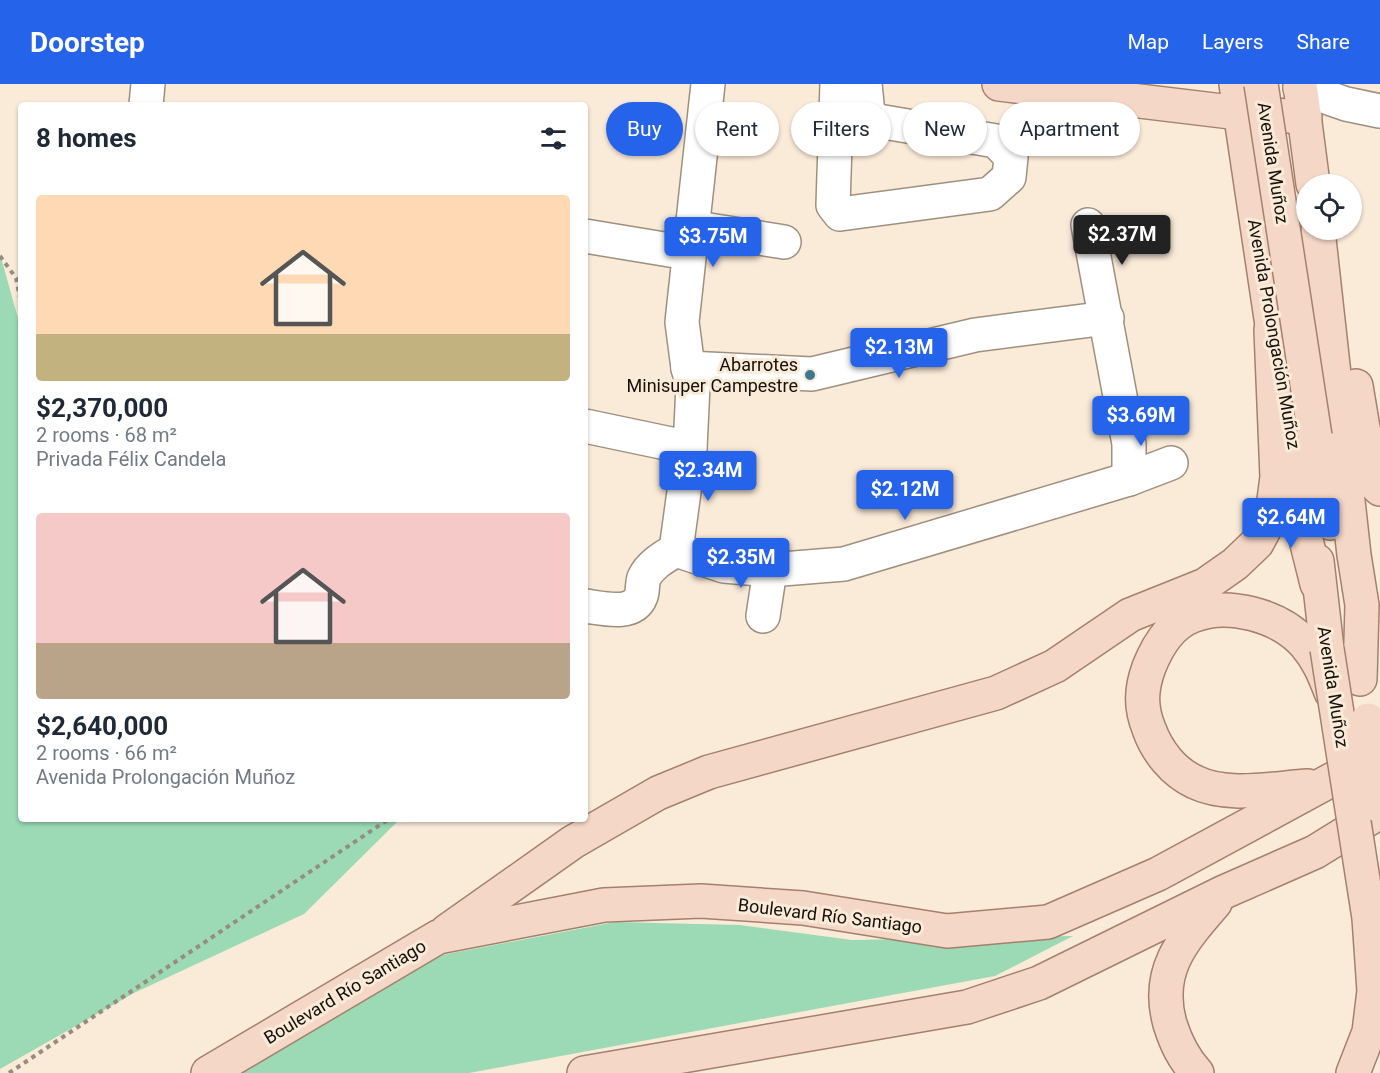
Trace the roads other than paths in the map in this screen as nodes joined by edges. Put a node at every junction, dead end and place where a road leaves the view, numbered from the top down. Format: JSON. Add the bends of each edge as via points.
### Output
{"nodes":[{"id":1,"x":148,"y":84,"type":"edge"},
{"id":2,"x":708,"y":84,"type":"edge"},
{"id":3,"x":837,"y":84,"type":"edge"},
{"id":4,"x":865,"y":84,"type":"edge"},
{"id":5,"x":999,"y":84,"type":"edge"},
{"id":6,"x":1262,"y":84,"type":"edge"},
{"id":7,"x":1237,"y":94,"type":"edge"},
{"id":8,"x":1302,"y":96,"type":"edge"},
{"id":9,"x":146,"y":102,"type":"edge"},
{"id":10,"x":1380,"y":111,"type":"edge"},
{"id":11,"x":1312,"y":174,"type":"edge"},
{"id":12,"x":1088,"y":225,"type":"dead end"},
{"id":13,"x":588,"y":236,"type":"edge"},
{"id":14,"x":689,"y":240,"type":"junction"},
{"id":15,"x":1319,"y":240,"type":"edge"},
{"id":16,"x":1326,"y":240,"type":"edge"},
{"id":17,"x":784,"y":242,"type":"dead end"},
{"id":18,"x":1107,"y":318,"type":"junction"},
{"id":19,"x":1271,"y":330,"type":"junction"},
{"id":20,"x":688,"y":368,"type":"junction"},
{"id":21,"x":588,"y":427,"type":"edge"},
{"id":22,"x":690,"y":448,"type":"junction"},
{"id":23,"x":1307,"y":457,"type":"junction"},
{"id":24,"x":1171,"y":463,"type":"dead end"},
{"id":25,"x":1130,"y":478,"type":"junction"},
{"id":26,"x":1380,"y":489,"type":"edge"},
{"id":27,"x":676,"y":550,"type":"junction"},
{"id":28,"x":770,"y":570,"type":"junction"},
{"id":29,"x":1371,"y":593,"type":"edge"},
{"id":30,"x":588,"y":606,"type":"edge"},
{"id":31,"x":763,"y":616,"type":"dead end"},
{"id":32,"x":1360,"y":679,"type":"junction"},
{"id":33,"x":1336,"y":708,"type":"junction"},
{"id":34,"x":1380,"y":754,"type":"edge"},
{"id":35,"x":1320,"y":785,"type":"junction"},
{"id":36,"x":1380,"y":806,"type":"edge"},
{"id":37,"x":1380,"y":812,"type":"edge"},
{"id":38,"x":1380,"y":825,"type":"edge"},
{"id":39,"x":1314,"y":852,"type":"junction"},
{"id":40,"x":1224,"y":892,"type":"junction"},
{"id":41,"x":438,"y":937,"type":"junction"},
{"id":42,"x":1351,"y":1069,"type":"edge"},
{"id":43,"x":208,"y":1073,"type":"edge"},
{"id":44,"x":584,"y":1073,"type":"edge"},
{"id":45,"x":1197,"y":1073,"type":"edge"}],
"edges":[{"from":1,"to":9,"type":"street"},
{"from":2,"to":14,"type":"street"},
{"from":3,"to":4,"type":"street","via":[[833,205],[840,214],[990,194],[1008,177],[1011,157],[996,141],[878,122],[868,114]]},
{"from":5,"to":7,"type":"main road"},
{"from":6,"to":23,"type":"main road","name":"Avenida Muñoz","bridge":true},
{"from":7,"to":8,"type":"main road"},
{"from":7,"to":19,"type":"main road","name":"Avenida Prolongación Muñoz"},
{"from":8,"to":10,"type":"street"},
{"from":8,"to":11,"type":"main road"},
{"from":12,"to":18,"type":"street"},
{"from":13,"to":14,"type":"street"},
{"from":14,"to":17,"type":"street"},
{"from":14,"to":20,"type":"street","via":[[682,322]]},
{"from":15,"to":29,"type":"main road","via":[[1354,555]]},
{"from":16,"to":26,"type":"main road","via":[[1350,345],[1363,428]]},
{"from":18,"to":20,"type":"street","via":[[975,335],[812,374]]},
{"from":18,"to":25,"type":"street","via":[[1129,444]]},
{"from":19,"to":23,"type":"main road","name":"Avenida Prolongación Muñoz"},
{"from":19,"to":41,"type":"main road","via":[[1277,477],[1272,516],[1257,543],[1235,564],[1205,585],[1130,615],[1055,666],[996,693],[709,772],[658,793],[573,842]]},
{"from":20,"to":22,"type":"street","via":[[693,386]]},
{"from":21,"to":22,"type":"street"},
{"from":22,"to":27,"type":"street"},
{"from":23,"to":32,"type":"main road","name":"Avenida Muñoz"},
{"from":23,"to":33,"type":"main road","name":"Avenida Muñoz","bridge":true,"via":[[1315,513],[1317,584]]},
{"from":24,"to":25,"type":"street"},
{"from":25,"to":28,"type":"street","via":[[844,564]]},
{"from":27,"to":28,"type":"street","via":[[724,566]]},
{"from":27,"to":30,"type":"street","via":[[659,560],[644,578],[640,598],[631,608]]},
{"from":28,"to":31,"type":"street"},
{"from":29,"to":32,"type":"main road"},
{"from":32,"to":36,"type":"main road","name":"Avenida Muñoz","bridge":true},
{"from":33,"to":35,"type":"main road","bridge":true,"via":[[1322,669],[1304,644],[1287,628],[1255,613],[1220,611],[1192,616],[1171,630],[1154,654],[1143,685],[1143,712],[1152,737],[1168,762],[1196,783],[1224,789]]},
{"from":33,"to":42,"type":"main road","name":"Avenida Muñoz","bridge":true,"via":[[1369,918],[1374,991],[1369,1032]]},
{"from":34,"to":35,"type":"main road","name":"Boulevard Río Santiago"},
{"from":35,"to":41,"type":"main road","name":"Boulevard Río Santiago","via":[[1158,874],[1048,922],[948,931],[803,908],[701,901],[604,905]]},
{"from":37,"to":39,"type":"main road"},
{"from":38,"to":39,"type":"main road"},
{"from":39,"to":40,"type":"main road"},
{"from":40,"to":44,"type":"main road","via":[[1039,983],[967,1007]]},
{"from":40,"to":45,"type":"main road","via":[[1186,937],[1170,966],[1164,992],[1176,1044]]},
{"from":41,"to":43,"type":"main road","name":"Boulevard Río Santiago"}]}
